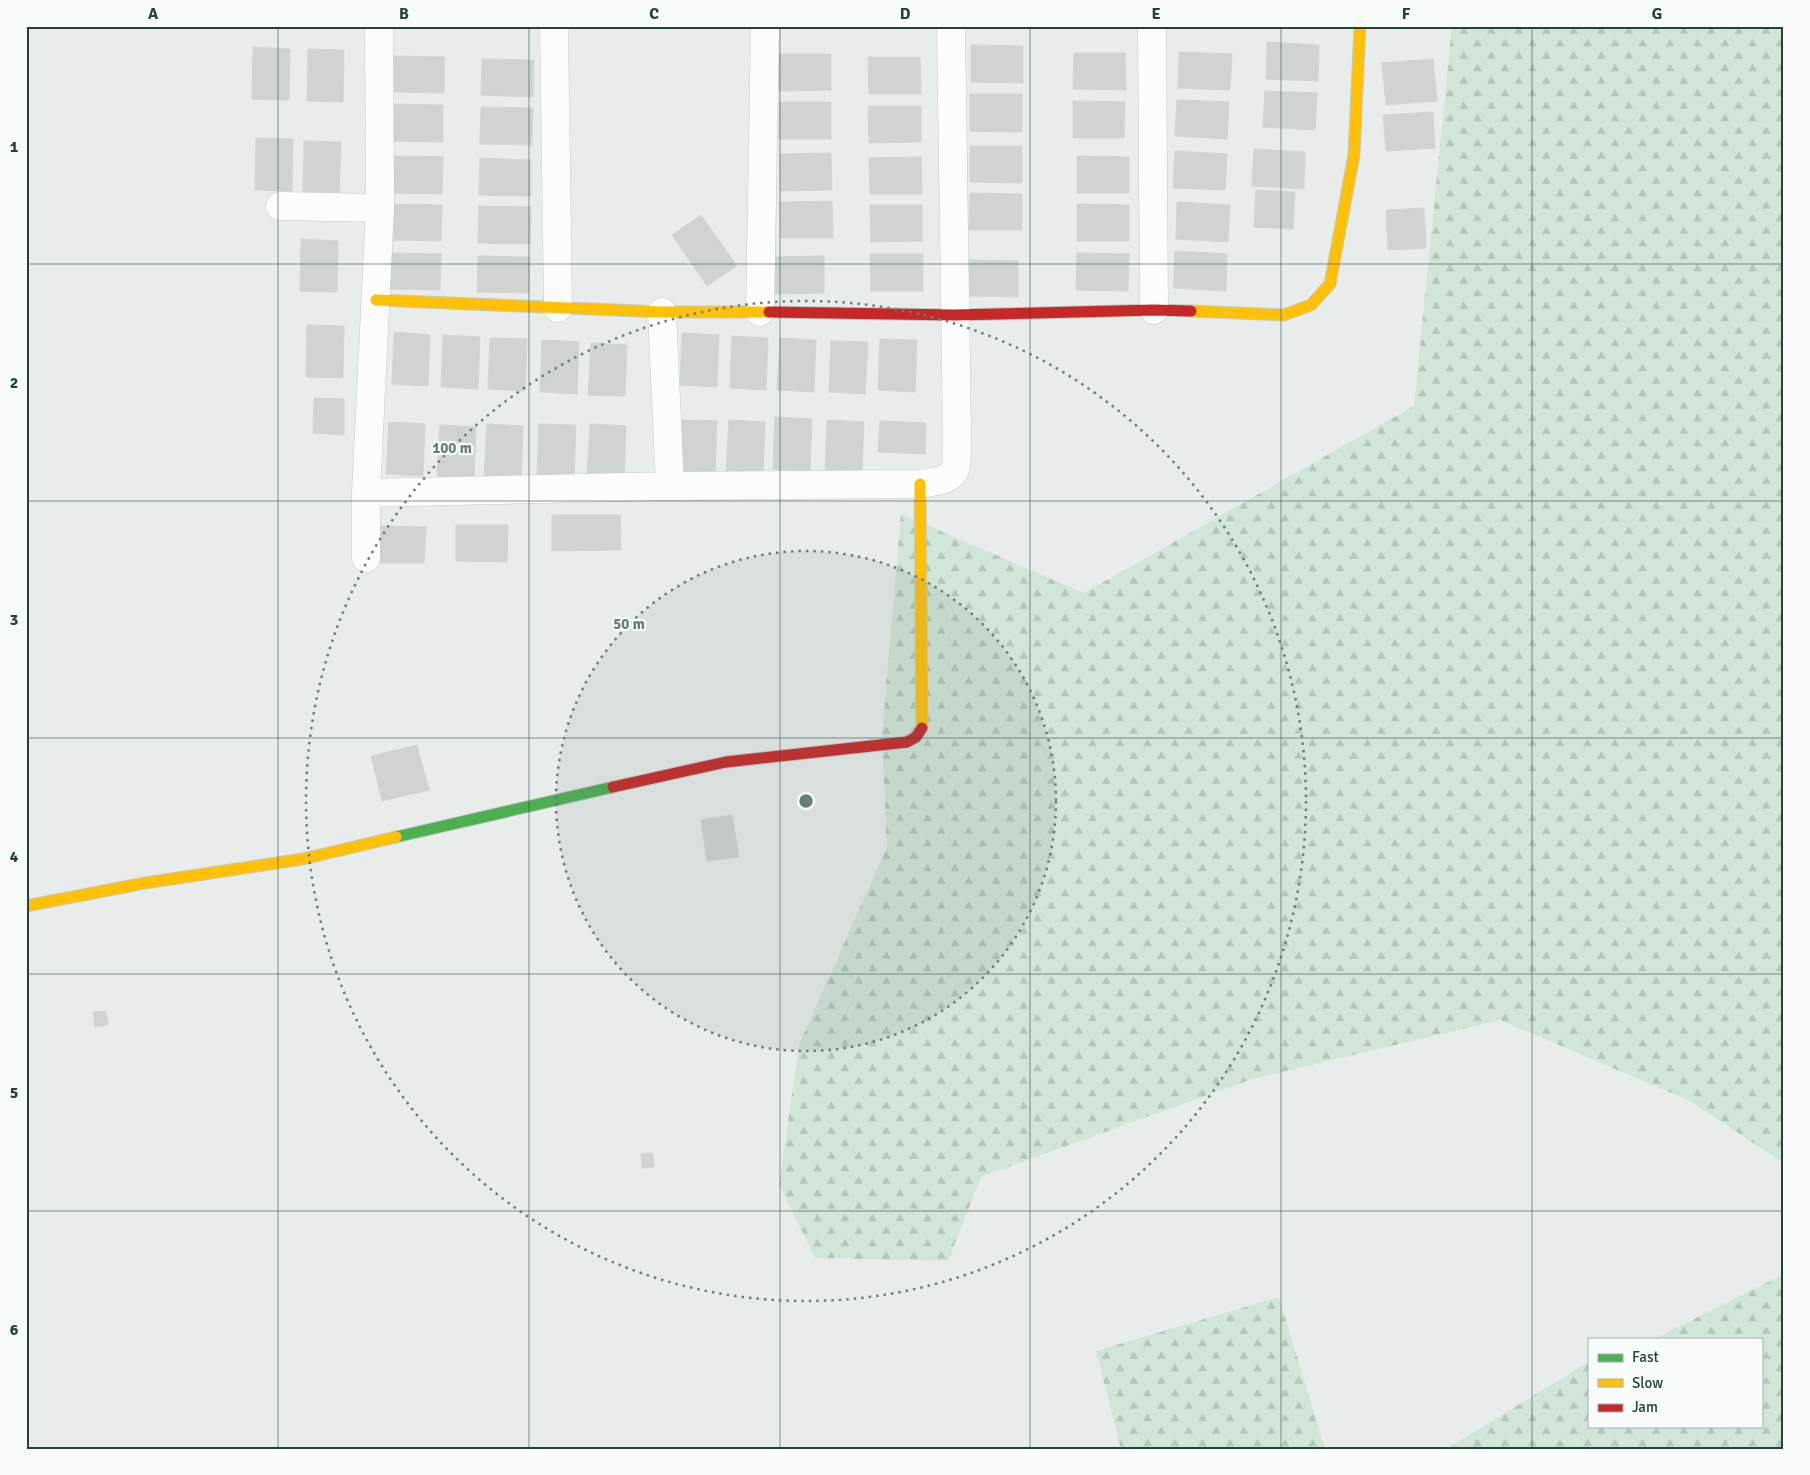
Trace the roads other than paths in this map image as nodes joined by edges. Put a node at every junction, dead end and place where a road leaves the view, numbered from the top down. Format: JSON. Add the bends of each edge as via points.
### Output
{"nodes":[{"id":1,"x":379,"y":26,"type":"edge"},
{"id":2,"x":554,"y":26,"type":"edge"},
{"id":3,"x":764,"y":26,"type":"edge"},
{"id":4,"x":951,"y":26,"type":"edge"},
{"id":5,"x":1152,"y":26,"type":"edge"},
{"id":6,"x":1360,"y":26,"type":"edge"},
{"id":7,"x":280,"y":206,"type":"dead end"},
{"id":8,"x":380,"y":208,"type":"junction"},
{"id":9,"x":376,"y":300,"type":"junction"},
{"id":10,"x":558,"y":308,"type":"junction"},
{"id":11,"x":1154,"y":310,"type":"junction"},
{"id":12,"x":662,"y":312,"type":"junction"},
{"id":13,"x":760,"y":312,"type":"junction"},
{"id":14,"x":955,"y":315,"type":"junction"},
{"id":15,"x":920,"y":484,"type":"junction"},
{"id":16,"x":670,"y":486,"type":"junction"},
{"id":17,"x":366,"y":493,"type":"junction"},
{"id":18,"x":366,"y":558,"type":"dead end"},
{"id":19,"x":26,"y":906,"type":"edge"}],
"edges":[{"from":1,"to":8,"type":"street"},
{"from":2,"to":10,"type":"street"},
{"from":3,"to":13,"type":"street"},
{"from":4,"to":14,"type":"street"},
{"from":5,"to":11,"type":"street"},
{"from":6,"to":11,"type":"street","via":[[1354,155],[1330,284],[1311,305],[1284,315]]},
{"from":7,"to":8,"type":"street"},
{"from":8,"to":9,"type":"street"},
{"from":9,"to":10,"type":"street"},
{"from":9,"to":17,"type":"street"},
{"from":10,"to":12,"type":"street"},
{"from":11,"to":14,"type":"street"},
{"from":12,"to":13,"type":"street"},
{"from":12,"to":16,"type":"street"},
{"from":13,"to":14,"type":"street"},
{"from":14,"to":15,"type":"street","via":[[955,470],[949,478]]},
{"from":15,"to":16,"type":"street"},
{"from":15,"to":19,"type":"street","via":[[922,728],[907,742],[726,762],[303,859],[145,883]]},
{"from":16,"to":17,"type":"street"},
{"from":17,"to":18,"type":"street"}]}
